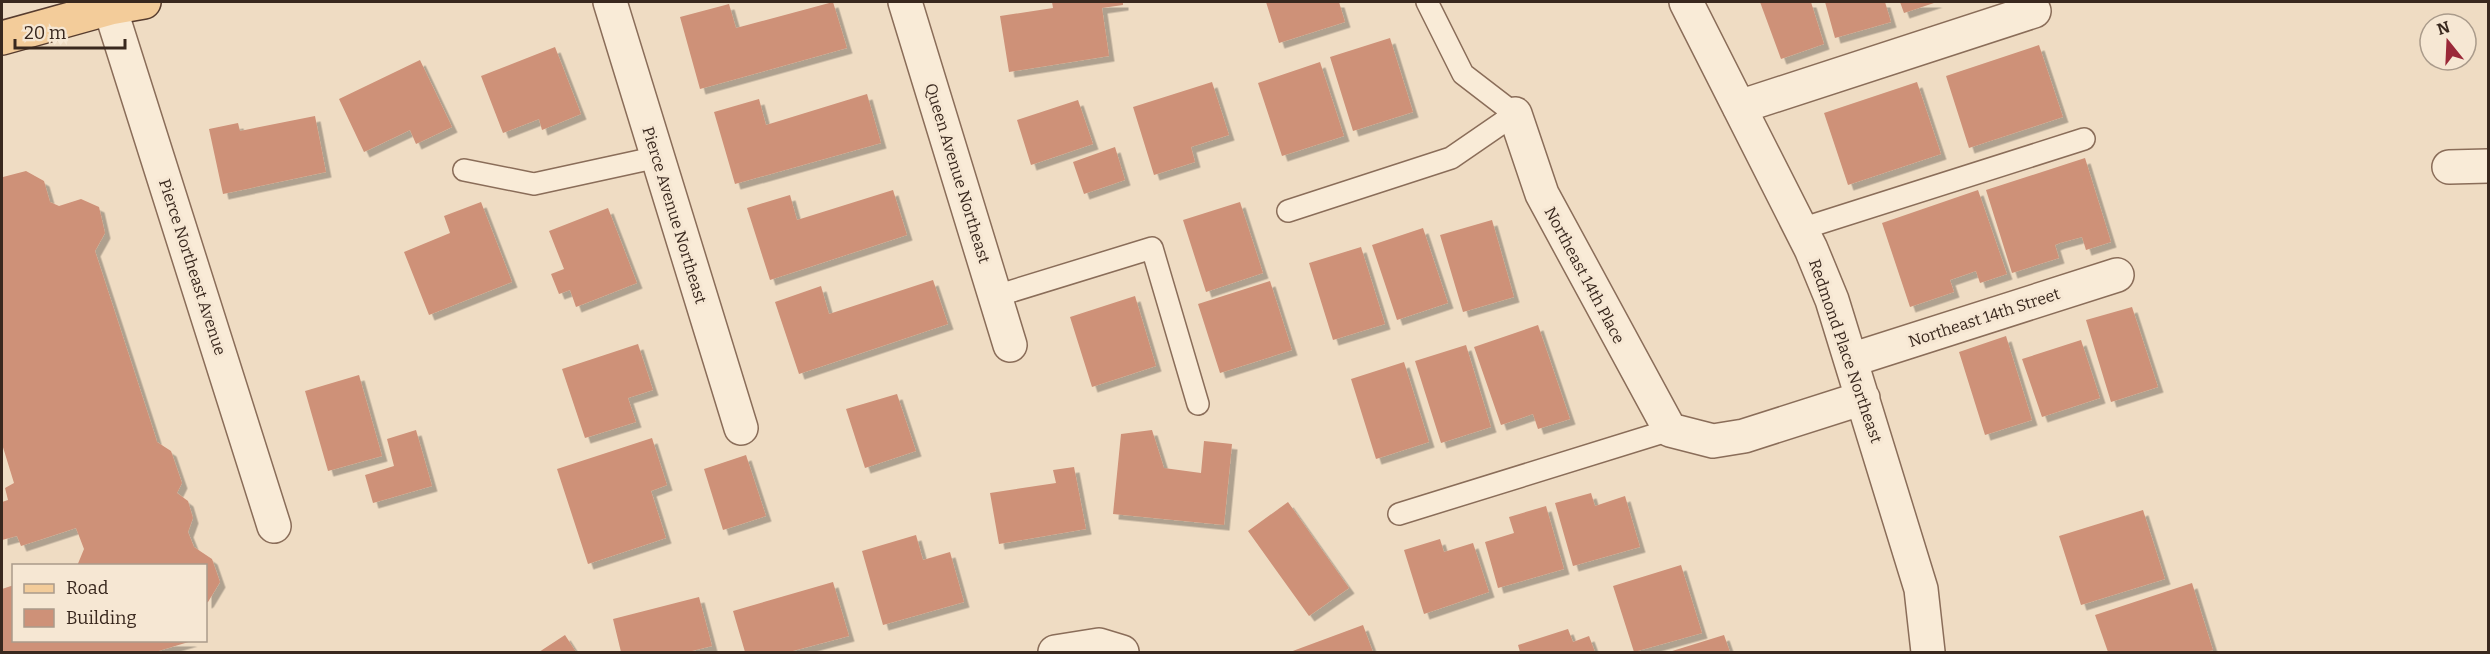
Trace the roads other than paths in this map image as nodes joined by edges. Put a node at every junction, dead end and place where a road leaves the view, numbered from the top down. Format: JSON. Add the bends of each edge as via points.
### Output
{"nodes":[{"id":1,"x":144,"y":2,"type":"edge"},
{"id":2,"x":610,"y":2,"type":"edge"},
{"id":3,"x":905,"y":2,"type":"edge"},
{"id":4,"x":1427,"y":2,"type":"edge"},
{"id":5,"x":1686,"y":2,"type":"edge"},
{"id":6,"x":111,"y":8,"type":"junction"},
{"id":7,"x":2034,"y":11,"type":"dead end"},
{"id":8,"x":2,"y":38,"type":"edge"},
{"id":9,"x":1739,"y":107,"type":"junction"},
{"id":10,"x":1515,"y":114,"type":"junction"},
{"id":11,"x":2084,"y":139,"type":"dead end"},
{"id":12,"x":658,"y":157,"type":"junction"},
{"id":13,"x":2488,"y":166,"type":"edge"},
{"id":14,"x":2449,"y":167,"type":"dead end"},
{"id":15,"x":464,"y":170,"type":"dead end"},
{"id":16,"x":1288,"y":211,"type":"dead end"},
{"id":17,"x":1801,"y":229,"type":"junction"},
{"id":18,"x":2117,"y":275,"type":"dead end"},
{"id":19,"x":996,"y":296,"type":"junction"},
{"id":20,"x":1010,"y":345,"type":"dead end"},
{"id":21,"x":1851,"y":360,"type":"junction"},
{"id":22,"x":1863,"y":398,"type":"junction"},
{"id":23,"x":1198,"y":404,"type":"dead end"},
{"id":24,"x":741,"y":428,"type":"dead end"},
{"id":25,"x":1670,"y":430,"type":"junction"},
{"id":26,"x":1399,"y":514,"type":"dead end"},
{"id":27,"x":274,"y":526,"type":"dead end"},
{"id":28,"x":1054,"y":652,"type":"edge"},
{"id":29,"x":1122,"y":652,"type":"edge"},
{"id":30,"x":1928,"y":652,"type":"edge"}],
"edges":[{"from":1,"to":6,"type":"main road"},
{"from":2,"to":12,"type":"street","name":"Pierce Avenue Northeast"},
{"from":3,"to":19,"type":"street","name":"Queen Avenue Northeast"},
{"from":4,"to":10,"type":"lane","via":[[1463,74]]},
{"from":5,"to":9,"type":"street","name":"Redmond Place Northeast"},
{"from":6,"to":8,"type":"main road"},
{"from":6,"to":27,"type":"street","name":"Pierce Northeast Avenue"},
{"from":7,"to":9,"type":"street"},
{"from":9,"to":17,"type":"street","name":"Redmond Place Northeast"},
{"from":10,"to":16,"type":"lane","via":[[1451,158]]},
{"from":10,"to":25,"type":"street","name":"Northeast 14th Place","via":[[1542,194]]},
{"from":11,"to":17,"type":"lane"},
{"from":12,"to":15,"type":"lane","via":[[534,184]]},
{"from":12,"to":24,"type":"street","name":"Pierce Avenue Northeast"},
{"from":13,"to":14,"type":"street"},
{"from":17,"to":21,"type":"street","name":"Redmond Place Northeast","via":[[1832,300]]},
{"from":18,"to":21,"type":"street","name":"Northeast 14th Street"},
{"from":19,"to":20,"type":"street","name":"Queen Avenue Northeast"},
{"from":19,"to":23,"type":"lane","via":[[1152,248]]},
{"from":21,"to":22,"type":"street","name":"Redmond Place Northeast"},
{"from":22,"to":25,"type":"street","via":[[1744,436],[1713,441]]},
{"from":22,"to":30,"type":"street","name":"Redmond Place Northeast","via":[[1921,589]]},
{"from":25,"to":26,"type":"lane"},
{"from":28,"to":29,"type":"street","via":[[1098,645]]}]}
